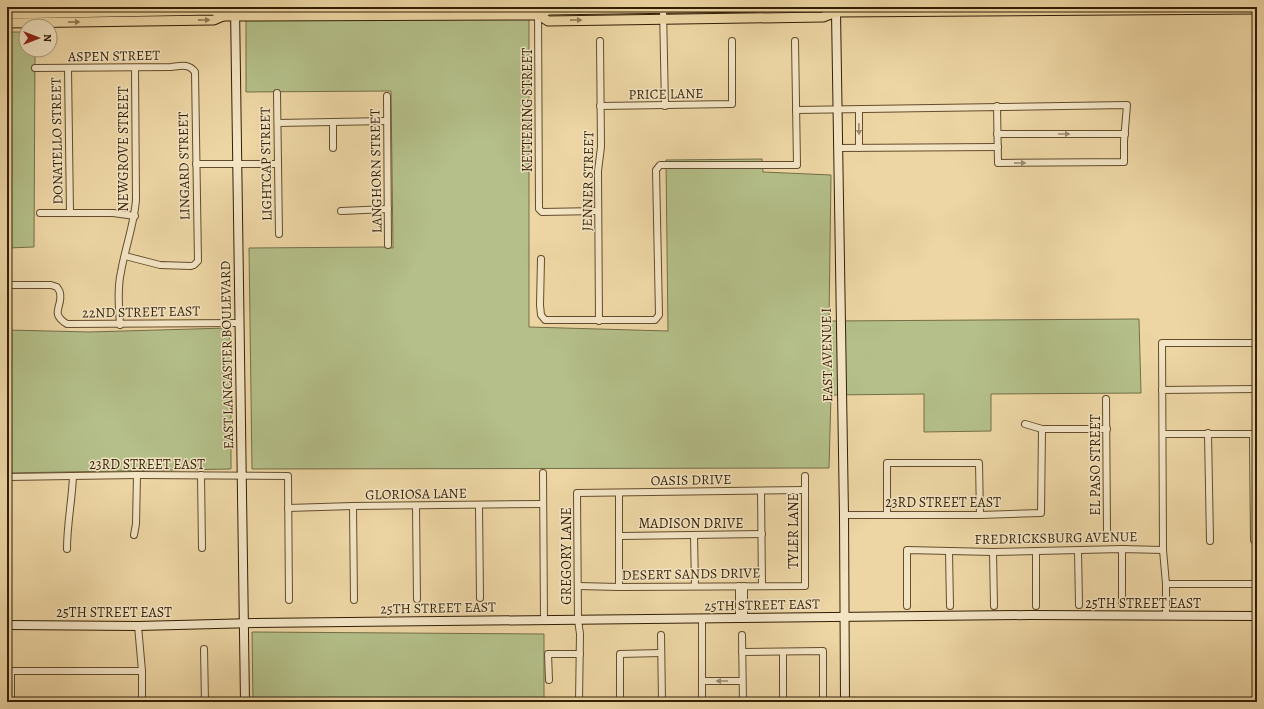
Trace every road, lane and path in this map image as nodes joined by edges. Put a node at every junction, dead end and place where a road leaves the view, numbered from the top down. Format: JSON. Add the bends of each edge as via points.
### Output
{"nodes":[{"id":1,"x":756,"y":7,"type":"edge"},
{"id":2,"x":824,"y":7,"type":"edge"},
{"id":3,"x":663,"y":9,"type":"junction"},
{"id":4,"x":1257,"y":9,"type":"edge"},
{"id":5,"x":836,"y":10,"type":"edge"},
{"id":6,"x":538,"y":11,"type":"edge"},
{"id":7,"x":235,"y":12,"type":"edge"},
{"id":8,"x":7,"y":14,"type":"edge"},
{"id":9,"x":223,"y":16,"type":"junction"},
{"id":10,"x":664,"y":19,"type":"junction"},
{"id":11,"x":7,"y":23,"type":"edge"},
{"id":12,"x":600,"y":41,"type":"dead end"},
{"id":13,"x":732,"y":41,"type":"dead end"},
{"id":14,"x":795,"y":41,"type":"dead end"},
{"id":15,"x":35,"y":68,"type":"dead end"},
{"id":16,"x":68,"y":68,"type":"junction"},
{"id":17,"x":135,"y":68,"type":"junction"},
{"id":18,"x":192,"y":68,"type":"joint"},
{"id":19,"x":277,"y":93,"type":"dead end"},
{"id":20,"x":387,"y":96,"type":"dead end"},
{"id":21,"x":600,"y":106,"type":"junction"},
{"id":22,"x":664,"y":106,"type":"junction"},
{"id":23,"x":997,"y":106,"type":"junction"},
{"id":24,"x":796,"y":110,"type":"junction"},
{"id":25,"x":838,"y":110,"type":"junction"},
{"id":26,"x":859,"y":110,"type":"junction"},
{"id":27,"x":387,"y":121,"type":"junction"},
{"id":28,"x":278,"y":122,"type":"junction"},
{"id":29,"x":332,"y":122,"type":"junction"},
{"id":30,"x":998,"y":134,"type":"junction"},
{"id":31,"x":1125,"y":134,"type":"junction"},
{"id":32,"x":998,"y":147,"type":"junction"},
{"id":33,"x":333,"y":148,"type":"dead end"},
{"id":34,"x":838,"y":148,"type":"junction"},
{"id":35,"x":859,"y":148,"type":"junction"},
{"id":36,"x":196,"y":164,"type":"junction"},
{"id":37,"x":238,"y":164,"type":"junction"},
{"id":38,"x":278,"y":164,"type":"junction"},
{"id":39,"x":388,"y":209,"type":"junction"},
{"id":40,"x":340,"y":211,"type":"dead end"},
{"id":41,"x":598,"y":212,"type":"junction"},
{"id":42,"x":40,"y":213,"type":"dead end"},
{"id":43,"x":70,"y":213,"type":"junction"},
{"id":44,"x":135,"y":216,"type":"junction"},
{"id":45,"x":279,"y":234,"type":"dead end"},
{"id":46,"x":388,"y":246,"type":"dead end"},
{"id":47,"x":125,"y":256,"type":"junction"},
{"id":48,"x":541,"y":259,"type":"dead end"},
{"id":49,"x":7,"y":285,"type":"edge"},
{"id":50,"x":600,"y":321,"type":"junction"},
{"id":51,"x":239,"y":323,"type":"junction"},
{"id":52,"x":120,"y":325,"type":"junction"},
{"id":53,"x":1257,"y":343,"type":"edge"},
{"id":54,"x":1257,"y":389,"type":"edge"},
{"id":55,"x":1162,"y":390,"type":"junction"},
{"id":56,"x":1106,"y":399,"type":"dead end"},
{"id":57,"x":1025,"y":424,"type":"dead end"},
{"id":58,"x":1042,"y":429,"type":"junction"},
{"id":59,"x":1107,"y":429,"type":"junction"},
{"id":60,"x":1208,"y":433,"type":"junction"},
{"id":61,"x":1163,"y":434,"type":"junction"},
{"id":62,"x":1255,"y":434,"type":"edge"},
{"id":63,"x":543,"y":473,"type":"dead end"},
{"id":64,"x":137,"y":475,"type":"junction"},
{"id":65,"x":201,"y":475,"type":"junction"},
{"id":66,"x":241,"y":475,"type":"junction"},
{"id":67,"x":72,"y":476,"type":"junction"},
{"id":68,"x":805,"y":476,"type":"dead end"},
{"id":69,"x":7,"y":477,"type":"edge"},
{"id":70,"x":805,"y":490,"type":"junction"},
{"id":71,"x":761,"y":491,"type":"junction"},
{"id":72,"x":577,"y":493,"type":"joint"},
{"id":73,"x":619,"y":493,"type":"junction"},
{"id":74,"x":543,"y":504,"type":"junction"},
{"id":75,"x":479,"y":505,"type":"junction"},
{"id":76,"x":353,"y":506,"type":"junction"},
{"id":77,"x":416,"y":506,"type":"junction"},
{"id":78,"x":288,"y":508,"type":"junction"},
{"id":79,"x":887,"y":514,"type":"junction"},
{"id":80,"x":844,"y":515,"type":"junction"},
{"id":81,"x":980,"y":515,"type":"junction"},
{"id":82,"x":1107,"y":531,"type":"dead end"},
{"id":83,"x":762,"y":534,"type":"junction"},
{"id":84,"x":134,"y":535,"type":"dead end"},
{"id":85,"x":694,"y":535,"type":"junction"},
{"id":86,"x":620,"y":536,"type":"junction"},
{"id":87,"x":1254,"y":540,"type":"dead end"},
{"id":88,"x":1210,"y":541,"type":"dead end"},
{"id":89,"x":202,"y":548,"type":"dead end"},
{"id":90,"x":67,"y":549,"type":"dead end"},
{"id":91,"x":1122,"y":549,"type":"junction"},
{"id":92,"x":1078,"y":550,"type":"junction"},
{"id":93,"x":1164,"y":550,"type":"junction"},
{"id":94,"x":949,"y":551,"type":"junction"},
{"id":95,"x":1036,"y":551,"type":"junction"},
{"id":96,"x":994,"y":552,"type":"junction"},
{"id":97,"x":1166,"y":584,"type":"junction"},
{"id":98,"x":1257,"y":584,"type":"edge"},
{"id":99,"x":578,"y":586,"type":"junction"},
{"id":100,"x":695,"y":586,"type":"junction"},
{"id":101,"x":741,"y":586,"type":"junction"},
{"id":102,"x":762,"y":586,"type":"junction"},
{"id":103,"x":805,"y":586,"type":"joint"},
{"id":104,"x":619,"y":587,"type":"junction"},
{"id":105,"x":480,"y":598,"type":"dead end"},
{"id":106,"x":417,"y":599,"type":"dead end"},
{"id":107,"x":289,"y":600,"type":"dead end"},
{"id":108,"x":354,"y":600,"type":"dead end"},
{"id":109,"x":1079,"y":605,"type":"dead end"},
{"id":110,"x":1122,"y":605,"type":"dead end"},
{"id":111,"x":907,"y":606,"type":"dead end"},
{"id":112,"x":950,"y":606,"type":"dead end"},
{"id":113,"x":994,"y":606,"type":"dead end"},
{"id":114,"x":1036,"y":606,"type":"dead end"},
{"id":115,"x":1166,"y":616,"type":"junction"},
{"id":116,"x":1257,"y":616,"type":"edge"},
{"id":117,"x":845,"y":617,"type":"junction"},
{"id":118,"x":702,"y":619,"type":"junction"},
{"id":119,"x":742,"y":619,"type":"junction"},
{"id":120,"x":544,"y":620,"type":"junction"},
{"id":121,"x":578,"y":620,"type":"junction"},
{"id":122,"x":243,"y":624,"type":"junction"},
{"id":123,"x":7,"y":625,"type":"edge"},
{"id":124,"x":138,"y":626,"type":"junction"},
{"id":125,"x":662,"y":635,"type":"dead end"},
{"id":126,"x":742,"y":635,"type":"dead end"},
{"id":127,"x":204,"y":648,"type":"dead end"},
{"id":128,"x":742,"y":652,"type":"junction"},
{"id":129,"x":783,"y":652,"type":"junction"},
{"id":130,"x":661,"y":653,"type":"junction"},
{"id":131,"x":580,"y":654,"type":"junction"},
{"id":132,"x":142,"y":671,"type":"junction"},
{"id":133,"x":549,"y":680,"type":"dead end"},
{"id":134,"x":702,"y":681,"type":"junction"},
{"id":135,"x":742,"y":681,"type":"junction"},
{"id":136,"x":11,"y":702,"type":"edge"},
{"id":137,"x":142,"y":702,"type":"edge"},
{"id":138,"x":205,"y":702,"type":"edge"},
{"id":139,"x":244,"y":702,"type":"edge"},
{"id":140,"x":580,"y":702,"type":"edge"},
{"id":141,"x":620,"y":702,"type":"edge"},
{"id":142,"x":662,"y":702,"type":"edge"},
{"id":143,"x":675,"y":702,"type":"edge"},
{"id":144,"x":702,"y":702,"type":"edge"},
{"id":145,"x":743,"y":702,"type":"edge"},
{"id":146,"x":783,"y":702,"type":"edge"},
{"id":147,"x":823,"y":702,"type":"edge"},
{"id":148,"x":845,"y":702,"type":"edge"}],
"edges":[{"from":1,"to":3,"type":"main road"},
{"from":2,"to":5,"type":"main road"},
{"from":3,"to":6,"type":"main road"},
{"from":3,"to":10,"type":"street"},
{"from":4,"to":5,"type":"main road"},
{"from":5,"to":10,"type":"main road","via":[[822,17]]},
{"from":5,"to":25,"type":"main road","name":"EAST AVENUE I"},
{"from":6,"to":7,"type":"main road"},
{"from":6,"to":10,"type":"main road","one_way":true,"via":[[548,21]]},
{"from":6,"to":41,"type":"street","name":"KETTERING STREET","via":[[539,209],[542,212]]},
{"from":7,"to":9,"type":"main road"},
{"from":7,"to":37,"type":"main road","name":"EAST LANCASTER BOULEVARD"},
{"from":8,"to":9,"type":"main road","via":[[214,10]]},
{"from":11,"to":9,"type":"main road","one_way":true,"via":[[214,20]]},
{"from":10,"to":22,"type":"street"},
{"from":12,"to":21,"type":"street","name":"JENNER STREET"},
{"from":13,"to":22,"type":"street","name":"PRICE LANE","via":[[732,104]]},
{"from":14,"to":24,"type":"street"},
{"from":15,"to":16,"type":"street","name":"ASPEN STREET"},
{"from":16,"to":17,"type":"street","name":"ASPEN STREET"},
{"from":16,"to":43,"type":"street","name":"DONATELLO STREET"},
{"from":17,"to":18,"type":"street","name":"ASPEN STREET"},
{"from":17,"to":44,"type":"street","name":"NEWGROVE STREET"},
{"from":18,"to":36,"type":"street","name":"LINGARD STREET","via":[[195,72]]},
{"from":19,"to":28,"type":"street","name":"LIGHTCAP STREET"},
{"from":20,"to":27,"type":"street","name":"LANGHORN STREET"},
{"from":21,"to":22,"type":"street","name":"PRICE LANE"},
{"from":21,"to":41,"type":"street","name":"JENNER STREET"},
{"from":23,"to":26,"type":"street"},
{"from":23,"to":30,"type":"street"},
{"from":23,"to":31,"type":"street","via":[[1127,105]]},
{"from":24,"to":25,"type":"street"},
{"from":24,"to":50,"type":"street","via":[[797,165],[660,165],[656,170],[659,315],[655,320]]},
{"from":25,"to":26,"type":"street"},
{"from":25,"to":34,"type":"main road","name":"EAST AVENUE I"},
{"from":26,"to":35,"type":"street","one_way":true},
{"from":27,"to":29,"type":"street"},
{"from":27,"to":39,"type":"street","name":"LANGHORN STREET"},
{"from":28,"to":29,"type":"street"},
{"from":28,"to":38,"type":"street","name":"LIGHTCAP STREET"},
{"from":29,"to":33,"type":"street"},
{"from":30,"to":31,"type":"street","one_way":true},
{"from":30,"to":32,"type":"street"},
{"from":32,"to":31,"type":"street","one_way":true,"via":[[998,163],[1124,162]]},
{"from":32,"to":35,"type":"street"},
{"from":34,"to":35,"type":"street"},
{"from":34,"to":80,"type":"main road","name":"EAST AVENUE I"},
{"from":36,"to":37,"type":"street"},
{"from":36,"to":47,"type":"street","name":"LINGARD STREET","via":[[199,258],[196,263],[191,266],[160,265]]},
{"from":37,"to":38,"type":"street"},
{"from":37,"to":51,"type":"main road","name":"EAST LANCASTER BOULEVARD"},
{"from":38,"to":45,"type":"street","name":"LIGHTCAP STREET"},
{"from":39,"to":40,"type":"street"},
{"from":39,"to":46,"type":"street","name":"LANGHORN STREET"},
{"from":41,"to":50,"type":"street","name":"JENNER STREET"},
{"from":42,"to":43,"type":"street"},
{"from":43,"to":44,"type":"street"},
{"from":44,"to":47,"type":"street","name":"NEWGROVE STREET"},
{"from":47,"to":52,"type":"street","name":"NEWGROVE STREET","via":[[119,285]]},
{"from":48,"to":50,"type":"street","via":[[540,305],[541,315],[545,320]]},
{"from":49,"to":52,"type":"street","name":"22ND STREET EAST","via":[[57,287],[60,293],[57,314],[59,320],[67,324]]},
{"from":51,"to":52,"type":"street","name":"22ND STREET EAST"},
{"from":51,"to":66,"type":"main road","name":"EAST LANCASTER BOULEVARD"},
{"from":53,"to":55,"type":"street","via":[[1162,343]]},
{"from":54,"to":55,"type":"street"},
{"from":55,"to":61,"type":"street"},
{"from":56,"to":59,"type":"street","name":"EL PASO STREET"},
{"from":57,"to":58,"type":"street"},
{"from":58,"to":59,"type":"street"},
{"from":58,"to":81,"type":"street","name":"23RD STREET EAST","via":[[1041,513]]},
{"from":59,"to":82,"type":"street","name":"EL PASO STREET"},
{"from":60,"to":61,"type":"street"},
{"from":60,"to":62,"type":"street"},
{"from":60,"to":88,"type":"street"},
{"from":61,"to":93,"type":"street"},
{"from":62,"to":87,"type":"street"},
{"from":63,"to":74,"type":"street"},
{"from":64,"to":65,"type":"street","name":"23RD STREET EAST"},
{"from":64,"to":67,"type":"street","name":"23RD STREET EAST"},
{"from":64,"to":84,"type":"street"},
{"from":65,"to":66,"type":"street","name":"23RD STREET EAST"},
{"from":65,"to":89,"type":"street"},
{"from":66,"to":78,"type":"street","name":"23RD STREET EAST","via":[[288,476]]},
{"from":66,"to":122,"type":"main road","name":"EAST LANCASTER BOULEVARD"},
{"from":67,"to":69,"type":"street","name":"23RD STREET EAST"},
{"from":67,"to":90,"type":"street"},
{"from":68,"to":70,"type":"street","name":"TYLER LANE"},
{"from":70,"to":71,"type":"street","name":"OASIS DRIVE"},
{"from":70,"to":103,"type":"street","name":"TYLER LANE"},
{"from":71,"to":73,"type":"street","name":"OASIS DRIVE"},
{"from":71,"to":83,"type":"street"},
{"from":72,"to":73,"type":"street","name":"OASIS DRIVE"},
{"from":72,"to":99,"type":"street","name":"GREGORY LANE"},
{"from":73,"to":86,"type":"street"},
{"from":74,"to":75,"type":"street","name":"GLORIOSA LANE"},
{"from":74,"to":120,"type":"street"},
{"from":75,"to":77,"type":"street","name":"GLORIOSA LANE"},
{"from":75,"to":105,"type":"street"},
{"from":76,"to":77,"type":"street","name":"GLORIOSA LANE"},
{"from":76,"to":78,"type":"street","name":"GLORIOSA LANE"},
{"from":76,"to":108,"type":"street"},
{"from":77,"to":106,"type":"street"},
{"from":78,"to":107,"type":"street"},
{"from":79,"to":80,"type":"street","name":"23RD STREET EAST"},
{"from":79,"to":81,"type":"street","name":"23RD STREET EAST"},
{"from":79,"to":81,"type":"street","via":[[887,463],[979,463]]},
{"from":80,"to":117,"type":"main road","name":"EAST AVENUE I"},
{"from":83,"to":85,"type":"street","name":"MADISON DRIVE"},
{"from":83,"to":102,"type":"street"},
{"from":85,"to":86,"type":"street","name":"MADISON DRIVE"},
{"from":85,"to":100,"type":"street"},
{"from":86,"to":104,"type":"street"},
{"from":91,"to":92,"type":"street","name":"FREDRICKSBURG AVENUE"},
{"from":91,"to":93,"type":"street","name":"FREDRICKSBURG AVENUE"},
{"from":91,"to":110,"type":"street"},
{"from":92,"to":95,"type":"street","name":"FREDRICKSBURG AVENUE"},
{"from":92,"to":109,"type":"street"},
{"from":93,"to":97,"type":"street"},
{"from":94,"to":96,"type":"street","name":"FREDRICKSBURG AVENUE"},
{"from":94,"to":111,"type":"street","name":"FREDRICKSBURG AVENUE","via":[[907,550]]},
{"from":94,"to":112,"type":"street"},
{"from":95,"to":96,"type":"street","name":"FREDRICKSBURG AVENUE"},
{"from":95,"to":114,"type":"street"},
{"from":96,"to":113,"type":"street"},
{"from":97,"to":98,"type":"street"},
{"from":97,"to":115,"type":"street"},
{"from":99,"to":104,"type":"street","name":"DESERT SANDS DRIVE"},
{"from":99,"to":121,"type":"street","name":"GREGORY LANE"},
{"from":100,"to":101,"type":"street","name":"DESERT SANDS DRIVE"},
{"from":100,"to":104,"type":"street","name":"DESERT SANDS DRIVE"},
{"from":101,"to":102,"type":"street","name":"DESERT SANDS DRIVE"},
{"from":101,"to":119,"type":"street"},
{"from":102,"to":103,"type":"street","name":"DESERT SANDS DRIVE"},
{"from":115,"to":116,"type":"main road","name":"25TH STREET EAST"},
{"from":115,"to":117,"type":"main road","name":"25TH STREET EAST"},
{"from":117,"to":119,"type":"main road","name":"25TH STREET EAST"},
{"from":117,"to":148,"type":"main road","name":"EAST AVENUE I"},
{"from":118,"to":119,"type":"main road","name":"25TH STREET EAST"},
{"from":118,"to":121,"type":"main road","name":"25TH STREET EAST"},
{"from":118,"to":134,"type":"street"},
{"from":120,"to":121,"type":"main road","name":"25TH STREET EAST"},
{"from":120,"to":122,"type":"main road","name":"25TH STREET EAST"},
{"from":121,"to":131,"type":"street","name":"GREGORY LANE"},
{"from":122,"to":124,"type":"main road","name":"25TH STREET EAST"},
{"from":122,"to":139,"type":"main road","name":"EAST LANCASTER BOULEVARD"},
{"from":123,"to":124,"type":"main road","name":"25TH STREET EAST"},
{"from":124,"to":132,"type":"street"},
{"from":125,"to":130,"type":"street"},
{"from":126,"to":128,"type":"street"},
{"from":127,"to":138,"type":"street"},
{"from":128,"to":129,"type":"street"},
{"from":128,"to":135,"type":"street"},
{"from":129,"to":146,"type":"street"},
{"from":129,"to":147,"type":"street","via":[[823,651]]},
{"from":130,"to":141,"type":"street","via":[[620,654]]},
{"from":130,"to":142,"type":"street"},
{"from":131,"to":133,"type":"street","via":[[548,654]]},
{"from":131,"to":140,"type":"street","name":"GREGORY LANE"},
{"from":132,"to":136,"type":"street","via":[[11,671]]},
{"from":132,"to":137,"type":"street"},
{"from":135,"to":134,"type":"street","one_way":true},
{"from":134,"to":144,"type":"street"},
{"from":135,"to":145,"type":"street"},
{"from":143,"to":144,"type":"street"},
{"from":146,"to":147,"type":"street"},
{"from":147,"to":148,"type":"street"}]}
